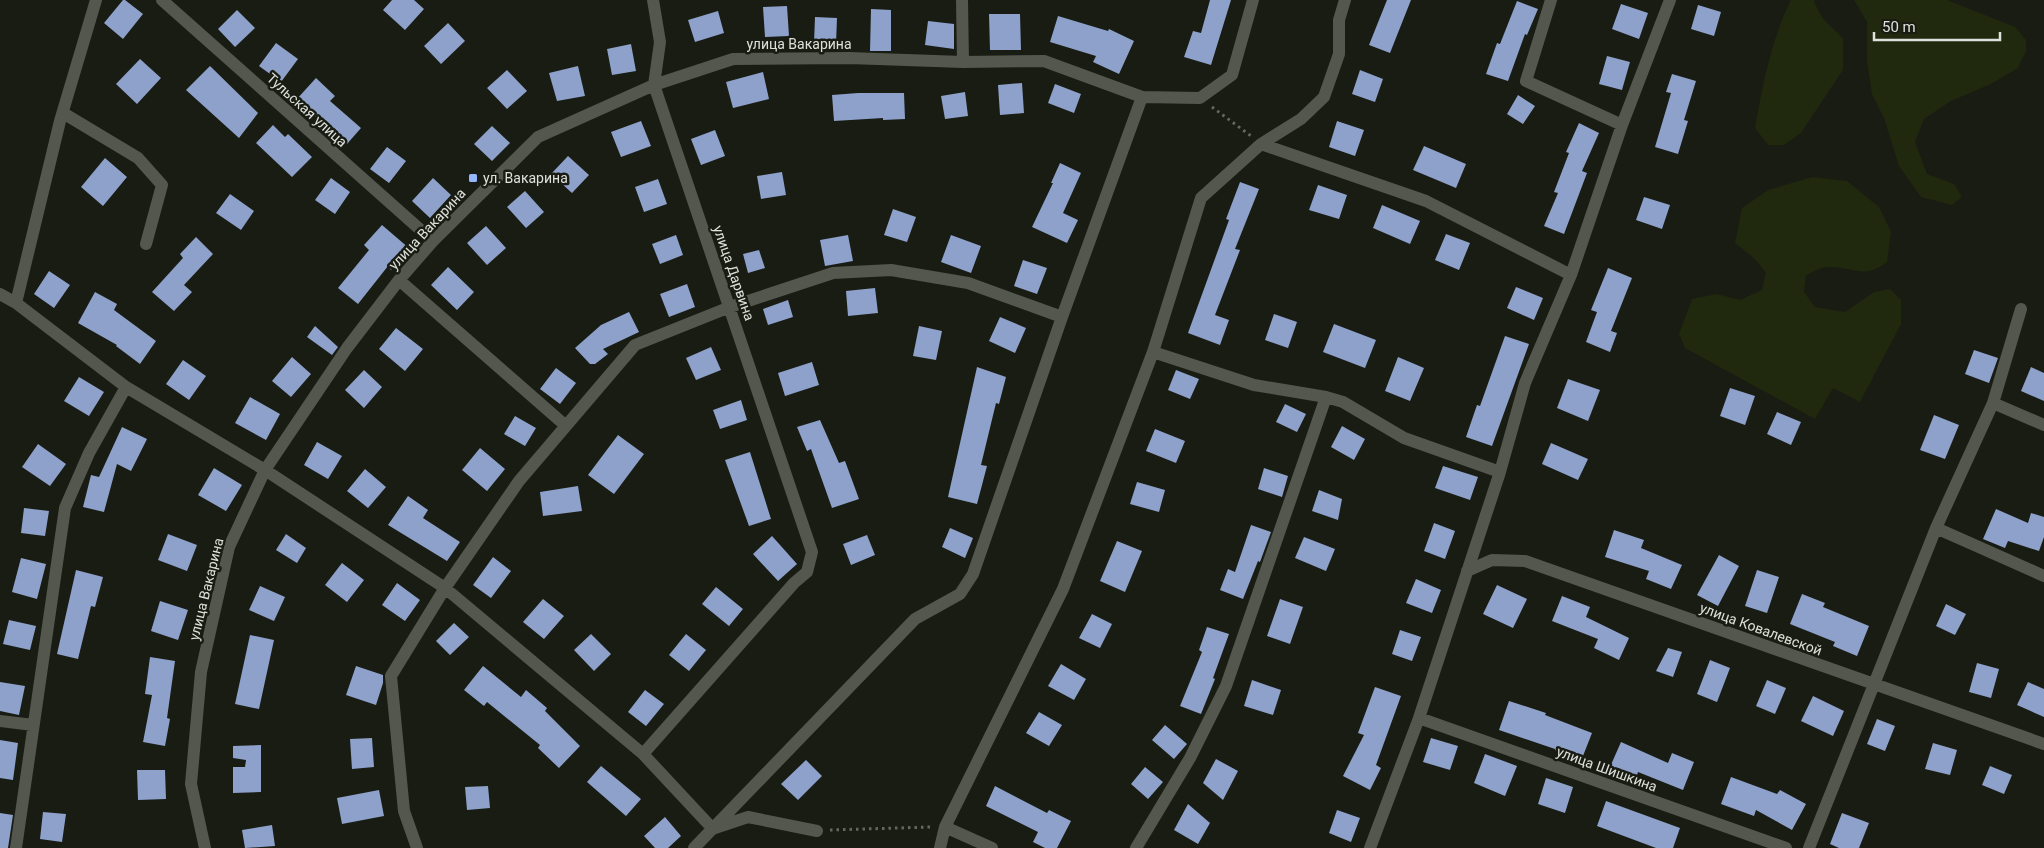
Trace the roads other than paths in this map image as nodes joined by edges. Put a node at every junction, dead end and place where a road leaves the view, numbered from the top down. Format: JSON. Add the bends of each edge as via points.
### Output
{"nodes":[{"id":1,"x":96,"y":0,"type":"edge"},
{"id":2,"x":162,"y":0,"type":"edge"},
{"id":3,"x":654,"y":0,"type":"edge"},
{"id":4,"x":962,"y":0,"type":"edge"},
{"id":5,"x":1253,"y":0,"type":"edge"},
{"id":6,"x":1345,"y":0,"type":"edge"},
{"id":7,"x":1551,"y":0,"type":"edge"},
{"id":8,"x":1670,"y":0,"type":"edge"},
{"id":9,"x":963,"y":62,"type":"junction"},
{"id":10,"x":654,"y":85,"type":"junction"},
{"id":11,"x":1142,"y":97,"type":"junction"},
{"id":12,"x":62,"y":113,"type":"junction"},
{"id":13,"x":1622,"y":125,"type":"junction"},
{"id":14,"x":1261,"y":144,"type":"junction"},
{"id":15,"x":433,"y":242,"type":"junction"},
{"id":16,"x":146,"y":244,"type":"dead end"},
{"id":17,"x":1571,"y":275,"type":"junction"},
{"id":18,"x":399,"y":280,"type":"junction"},
{"id":19,"x":0,"y":294,"type":"edge"},
{"id":20,"x":16,"y":303,"type":"junction"},
{"id":21,"x":730,"y":307,"type":"junction"},
{"id":22,"x":2021,"y":309,"type":"dead end"},
{"id":23,"x":1062,"y":317,"type":"junction"},
{"id":24,"x":1153,"y":352,"type":"junction"},
{"id":25,"x":126,"y":387,"type":"junction"},
{"id":26,"x":1326,"y":397,"type":"junction"},
{"id":27,"x":1993,"y":402,"type":"junction"},
{"id":28,"x":2044,"y":425,"type":"edge"},
{"id":29,"x":566,"y":426,"type":"junction"},
{"id":30,"x":265,"y":470,"type":"junction"},
{"id":31,"x":1500,"y":472,"type":"junction"},
{"id":32,"x":1936,"y":528,"type":"junction"},
{"id":33,"x":1467,"y":571,"type":"junction"},
{"id":34,"x":2044,"y":576,"type":"edge"},
{"id":35,"x":445,"y":588,"type":"junction"},
{"id":36,"x":1872,"y":684,"type":"junction"},
{"id":37,"x":1419,"y":718,"type":"junction"},
{"id":38,"x":0,"y":722,"type":"edge"},
{"id":39,"x":33,"y":725,"type":"junction"},
{"id":40,"x":2044,"y":744,"type":"edge"},
{"id":41,"x":643,"y":754,"type":"junction"},
{"id":42,"x":944,"y":827,"type":"junction"},
{"id":43,"x":713,"y":829,"type":"junction"},
{"id":44,"x":816,"y":831,"type":"road end"},
{"id":45,"x":16,"y":848,"type":"edge"},
{"id":46,"x":204,"y":848,"type":"edge"},
{"id":47,"x":417,"y":848,"type":"edge"},
{"id":48,"x":694,"y":848,"type":"edge"},
{"id":49,"x":940,"y":848,"type":"edge"},
{"id":50,"x":992,"y":848,"type":"edge"},
{"id":51,"x":1136,"y":848,"type":"edge"},
{"id":52,"x":1370,"y":848,"type":"edge"},
{"id":53,"x":1786,"y":848,"type":"edge"},
{"id":54,"x":1808,"y":848,"type":"edge"}],
"edges":[{"from":1,"to":12,"type":"street"},
{"from":2,"to":15,"type":"street","name":"Тульская улица"},
{"from":3,"to":10,"type":"street","name":"улица Дарвина","via":[[660,42]]},
{"from":4,"to":9,"type":"street"},
{"from":5,"to":11,"type":"street","name":"улица Вакарина","via":[[1232,75],[1200,98]]},
{"from":6,"to":14,"type":"street","via":[[1339,20],[1338,54],[1324,97],[1301,119]]},
{"from":7,"to":13,"type":"street","via":[[1526,81]]},
{"from":8,"to":13,"type":"street"},
{"from":9,"to":10,"type":"street","name":"улица Вакарина","via":[[849,58],[733,59]]},
{"from":9,"to":11,"type":"street","name":"улица Вакарина","via":[[1044,61]]},
{"from":10,"to":15,"type":"street","name":"улица Вакарина","via":[[538,137]]},
{"from":10,"to":21,"type":"street","name":"улица Дарвина"},
{"from":11,"to":23,"type":"street"},
{"from":12,"to":16,"type":"street","via":[[138,158],[162,185]]},
{"from":12,"to":20,"type":"street"},
{"from":13,"to":17,"type":"street"},
{"from":14,"to":17,"type":"street","via":[[1426,201]]},
{"from":14,"to":24,"type":"street","via":[[1201,198]]},
{"from":15,"to":18,"type":"street","name":"улица Вакарина"},
{"from":17,"to":31,"type":"street","via":[[1525,383]]},
{"from":18,"to":29,"type":"street"},
{"from":18,"to":30,"type":"street","name":"улица Вакарина","via":[[347,348]]},
{"from":19,"to":20,"type":"street"},
{"from":20,"to":25,"type":"street"},
{"from":21,"to":23,"type":"street","via":[[833,273],[891,270],[968,282]]},
{"from":21,"to":29,"type":"street","via":[[635,344]]},
{"from":21,"to":41,"type":"street","name":"улица Дарвина","via":[[812,552],[807,572]]},
{"from":22,"to":27,"type":"street"},
{"from":23,"to":43,"type":"street","via":[[973,574],[960,594],[914,619]]},
{"from":24,"to":26,"type":"street","via":[[1254,384]]},
{"from":24,"to":42,"type":"street","via":[[1063,589]]},
{"from":25,"to":30,"type":"street"},
{"from":25,"to":39,"type":"street","via":[[89,453],[65,508]]},
{"from":26,"to":31,"type":"street","via":[[1343,402],[1404,438]]},
{"from":26,"to":51,"type":"street","via":[[1226,686],[1190,758]]},
{"from":27,"to":28,"type":"street"},
{"from":27,"to":32,"type":"street"},
{"from":29,"to":35,"type":"street","via":[[520,481]]},
{"from":30,"to":35,"type":"street"},
{"from":30,"to":46,"type":"street","name":"улица Вакарина","via":[[230,547],[200,672],[191,784]]},
{"from":31,"to":33,"type":"street"},
{"from":32,"to":34,"type":"street"},
{"from":32,"to":36,"type":"street"},
{"from":33,"to":36,"type":"street","name":"улица Ковалевской","via":[[1492,560],[1525,561]]},
{"from":33,"to":37,"type":"street"},
{"from":35,"to":41,"type":"street"},
{"from":35,"to":47,"type":"street","via":[[391,676],[404,811]]},
{"from":36,"to":40,"type":"street","name":"улица Ковалевской"},
{"from":36,"to":54,"type":"street"},
{"from":37,"to":52,"type":"street"},
{"from":37,"to":53,"type":"street","name":"улица Шишкина"},
{"from":38,"to":39,"type":"street"},
{"from":39,"to":45,"type":"street"},
{"from":41,"to":43,"type":"street"},
{"from":42,"to":49,"type":"street"},
{"from":42,"to":50,"type":"street"},
{"from":43,"to":44,"type":"street","via":[[748,817]]},
{"from":43,"to":48,"type":"street"}]}
